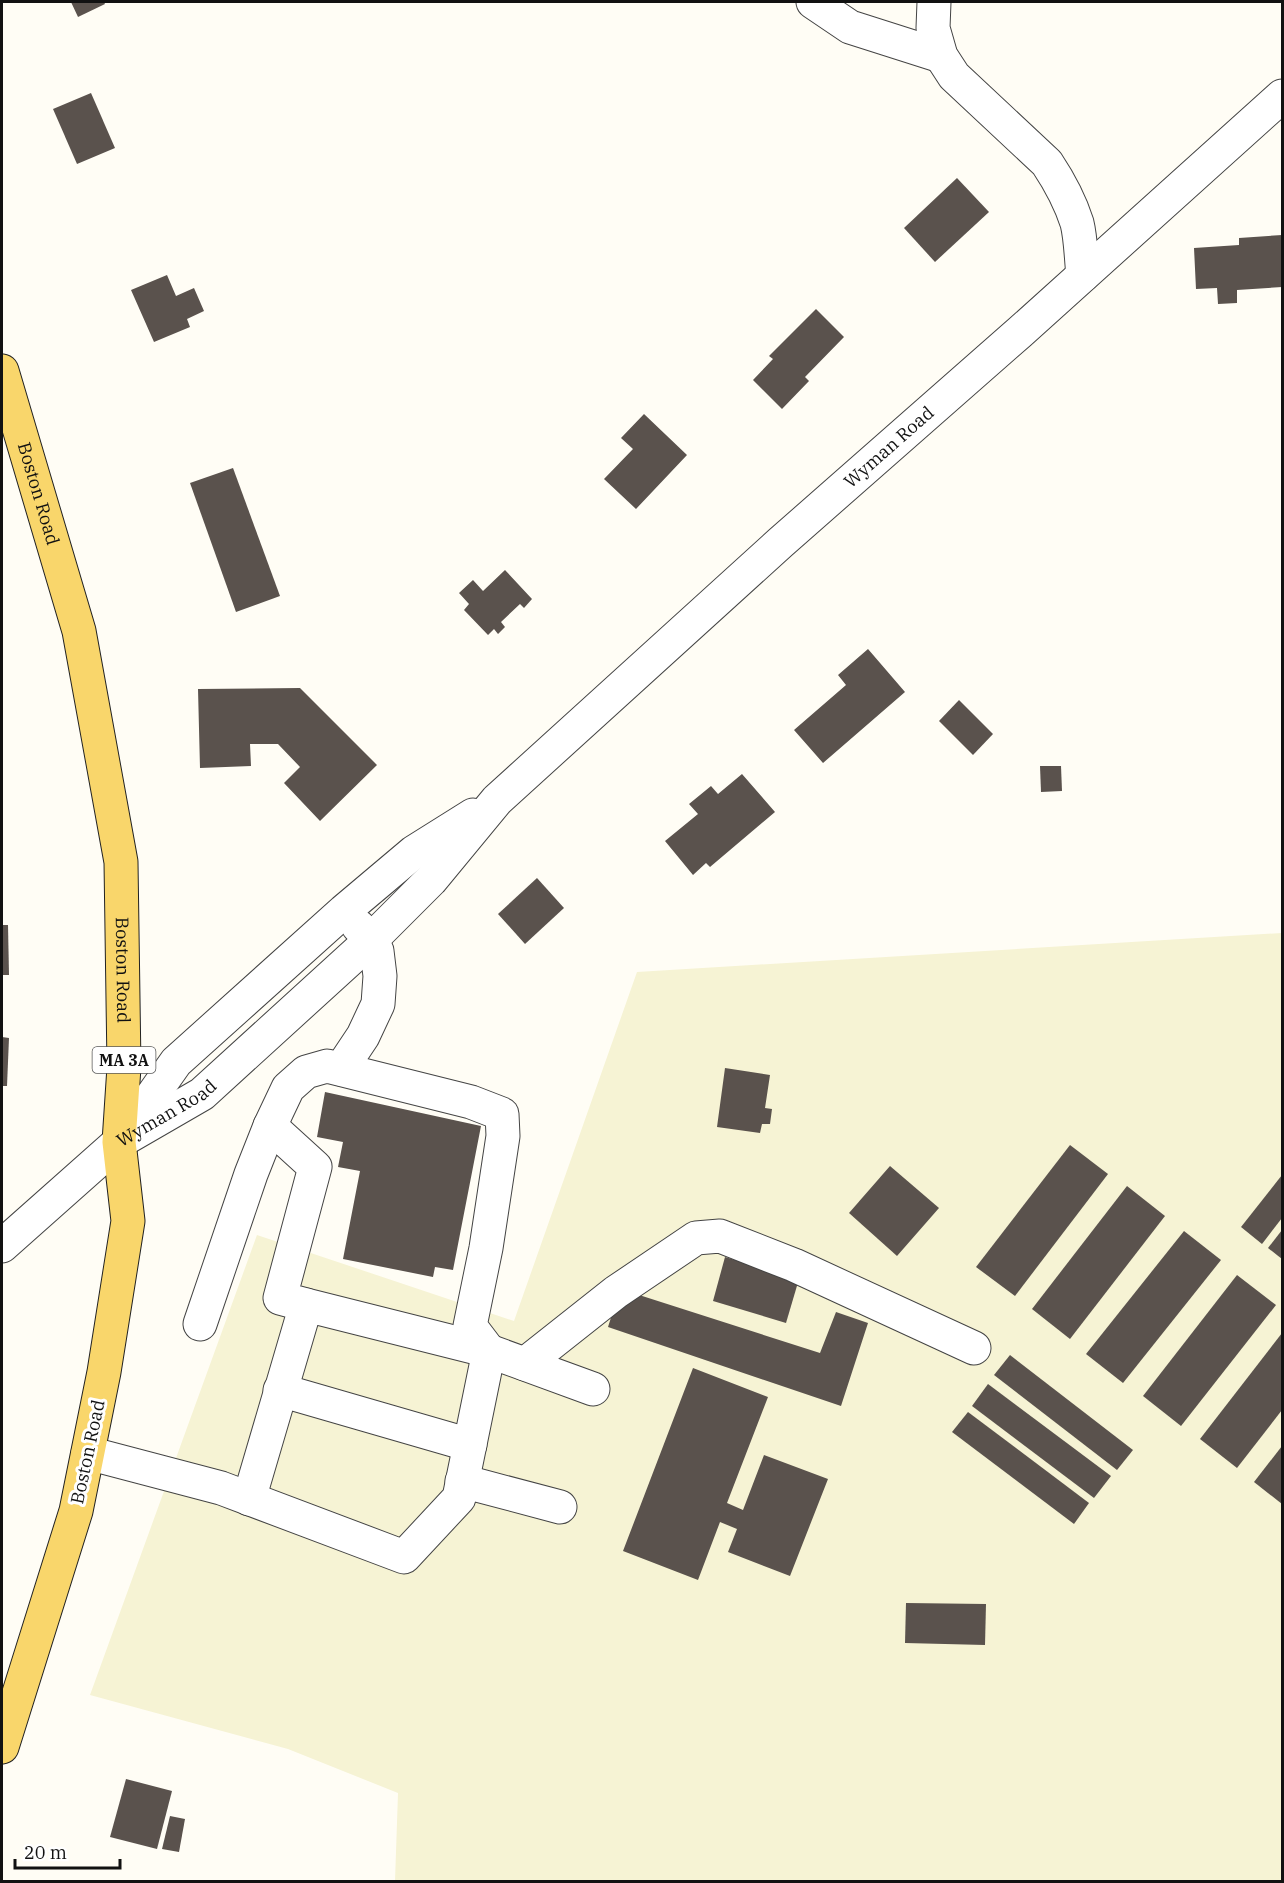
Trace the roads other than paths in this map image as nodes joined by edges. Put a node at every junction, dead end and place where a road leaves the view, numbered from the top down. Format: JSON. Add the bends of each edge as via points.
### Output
{"nodes":[{"id":1,"x":813,"y":2,"type":"edge"},
{"id":2,"x":934,"y":2,"type":"edge"},
{"id":3,"x":941,"y":56,"type":"junction"},
{"id":4,"x":1282,"y":96,"type":"edge"},
{"id":5,"x":1083,"y":275,"type":"junction"},
{"id":6,"x":2,"y":371,"type":"edge"},
{"id":7,"x":497,"y":800,"type":"junction"},
{"id":8,"x":344,"y":911,"type":"junction"},
{"id":9,"x":371,"y":940,"type":"junction"},
{"id":10,"x":340,"y":1069,"type":"junction"},
{"id":11,"x":270,"y":1126,"type":"junction"},
{"id":12,"x":119,"y":1142,"type":"junction"},
{"id":13,"x":2,"y":1245,"type":"edge"},
{"id":14,"x":306,"y":1305,"type":"junction"},
{"id":15,"x":200,"y":1324,"type":"dead end"},
{"id":16,"x":974,"y":1347,"type":"dead end"},
{"id":17,"x":489,"y":1351,"type":"junction"},
{"id":18,"x":525,"y":1364,"type":"junction"},
{"id":19,"x":593,"y":1389,"type":"dead end"},
{"id":20,"x":280,"y":1390,"type":"junction"},
{"id":21,"x":470,"y":1445,"type":"junction"},
{"id":22,"x":88,"y":1453,"type":"junction"},
{"id":23,"x":462,"y":1481,"type":"junction"},
{"id":24,"x":249,"y":1499,"type":"junction"},
{"id":25,"x":560,"y":1507,"type":"dead end"},
{"id":26,"x":2,"y":1747,"type":"edge"}],
"edges":[{"from":1,"to":3,"type":"street","via":[[850,27]]},
{"from":2,"to":3,"type":"street","via":[[933,28]]},
{"from":3,"to":5,"type":"street","via":[[954,76],[1057,177],[1077,225]]},
{"from":4,"to":5,"type":"street","name":"Wyman Road"},
{"from":5,"to":7,"type":"street","name":"Wyman Road"},
{"from":6,"to":12,"type":"main road","name":"Boston Road","number":"MA 3A","via":[[79,631],[121,862],[124,1067]]},
{"from":7,"to":8,"type":"street","name":"Wyman Road","via":[[414,852]]},
{"from":7,"to":9,"type":"street","name":"Wyman Road","via":[[431,880]]},
{"from":8,"to":9,"type":"street"},
{"from":8,"to":12,"type":"street","name":"Wyman Road","via":[[176,1062]]},
{"from":9,"to":10,"type":"street","via":[[377,951],[380,976],[378,1004],[363,1036]]},
{"from":9,"to":12,"type":"street","name":"Wyman Road","via":[[202,1094]]},
{"from":10,"to":11,"type":"street","via":[[327,1066],[306,1072],[288,1088]]},
{"from":10,"to":17,"type":"street","via":[[471,1102],[502,1114],[503,1136],[470,1326]]},
{"from":11,"to":14,"type":"street","via":[[315,1167],[280,1298]]},
{"from":11,"to":15,"type":"street"},
{"from":12,"to":13,"type":"street"},
{"from":12,"to":22,"type":"main road","name":"Boston Road","number":"MA 3A","via":[[128,1221]]},
{"from":14,"to":17,"type":"street"},
{"from":14,"to":20,"type":"street"},
{"from":16,"to":18,"type":"street","via":[[794,1265],[720,1236],[696,1238],[616,1292]]},
{"from":17,"to":18,"type":"street"},
{"from":17,"to":21,"type":"street"},
{"from":18,"to":19,"type":"street"},
{"from":20,"to":21,"type":"street"},
{"from":20,"to":24,"type":"street"},
{"from":21,"to":23,"type":"street"},
{"from":22,"to":24,"type":"street"},
{"from":22,"to":26,"type":"main road","name":"Boston Road","number":"MA 3A","via":[[76,1511]]},
{"from":23,"to":24,"type":"street","via":[[459,1498],[404,1557]]},
{"from":23,"to":25,"type":"street"}]}
